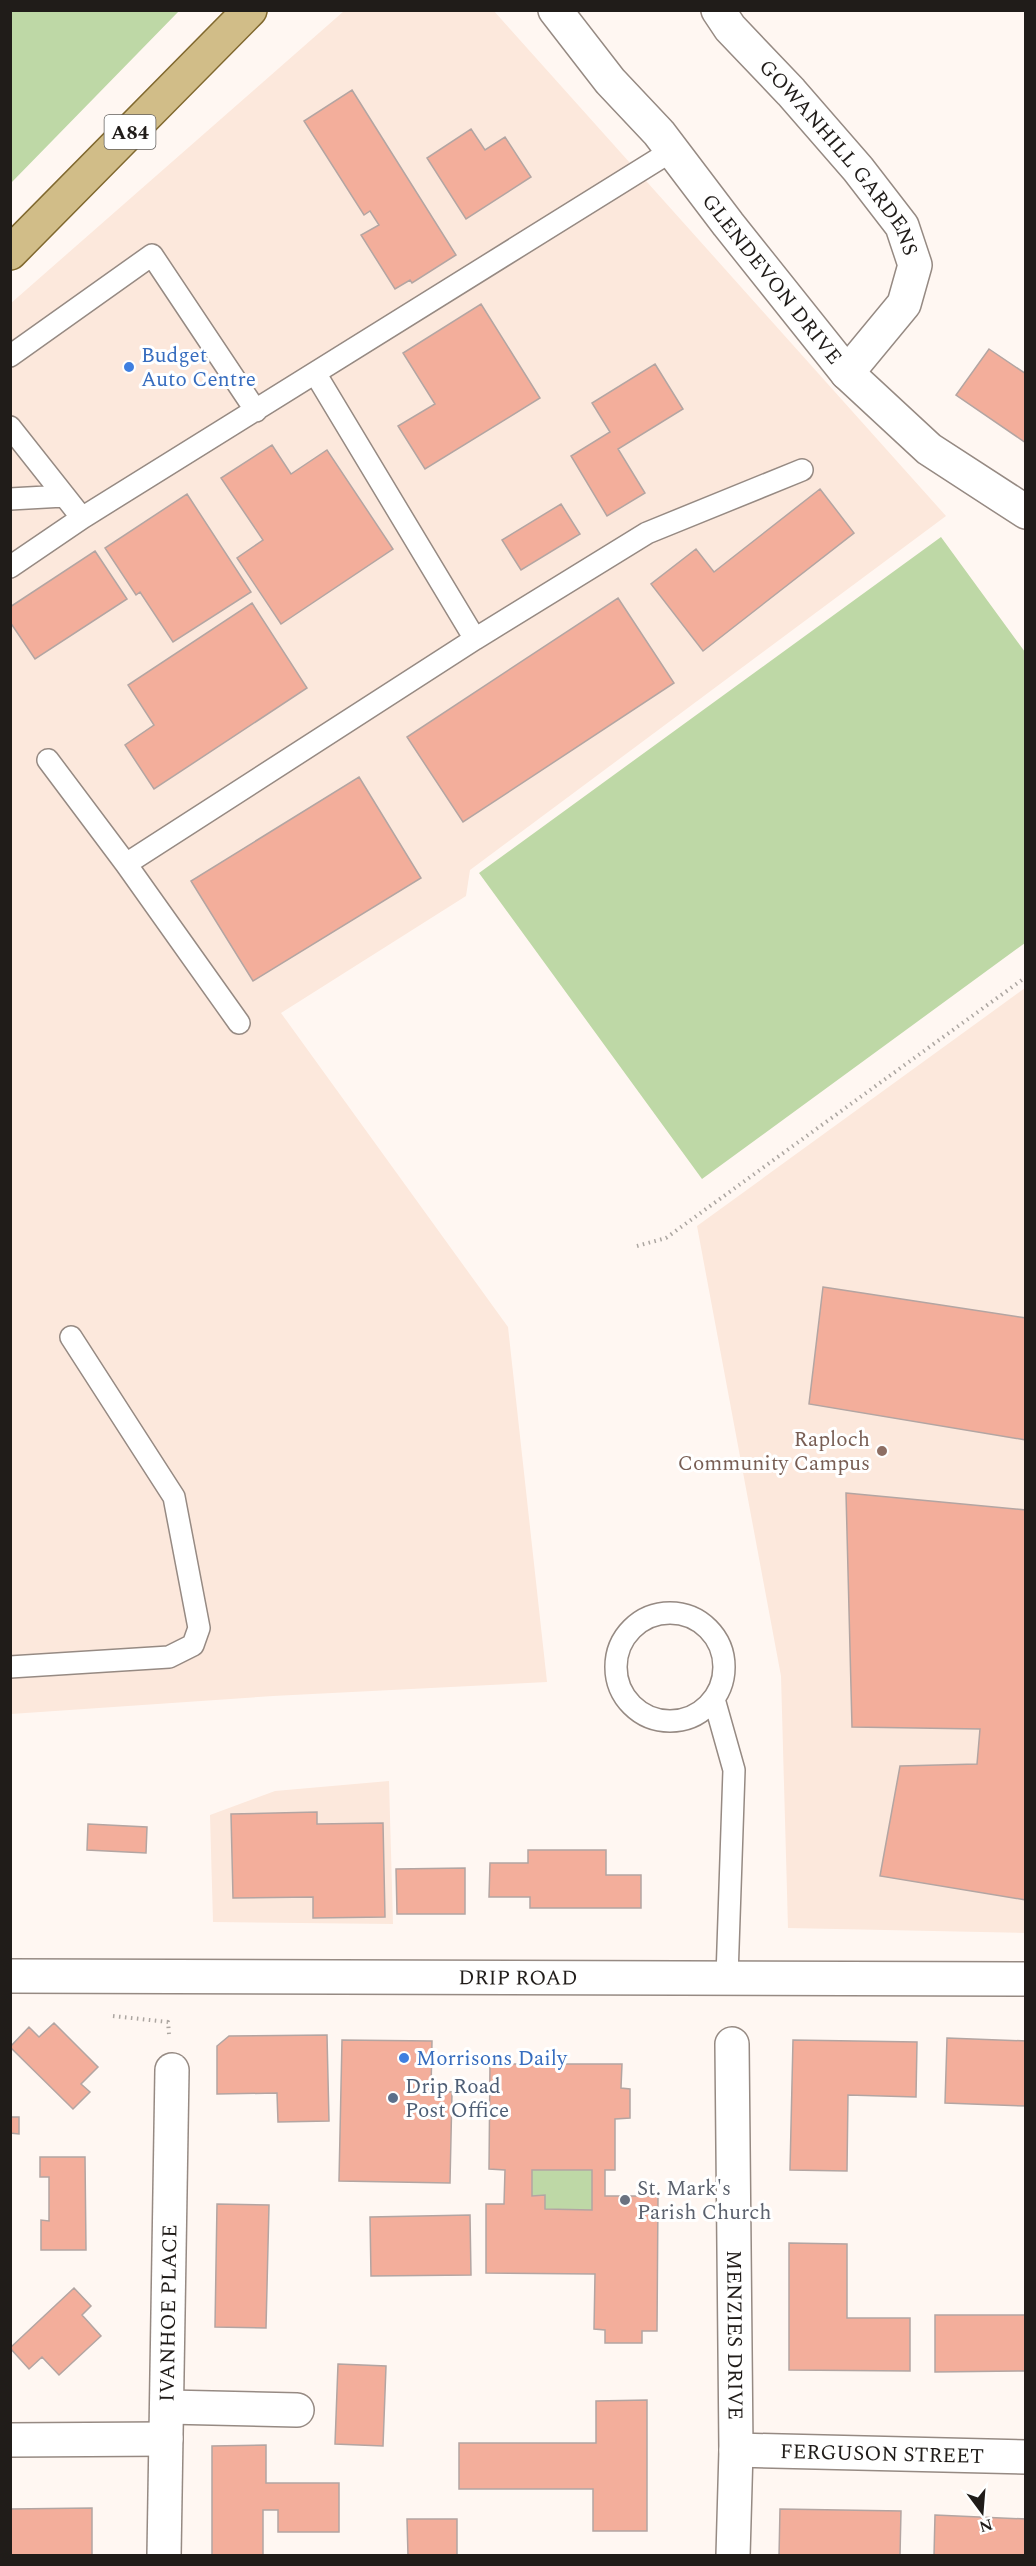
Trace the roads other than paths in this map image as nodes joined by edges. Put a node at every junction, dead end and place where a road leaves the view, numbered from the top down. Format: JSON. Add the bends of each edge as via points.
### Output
{"nodes":[{"id":1,"x":250,"y":10,"type":"edge"},
{"id":2,"x":555,"y":10,"type":"edge"},
{"id":3,"x":718,"y":10,"type":"edge"},
{"id":4,"x":673,"y":150,"type":"junction"},
{"id":5,"x":10,"y":254,"type":"edge"},
{"id":6,"x":10,"y":356,"type":"edge"},
{"id":7,"x":315,"y":373,"type":"junction"},
{"id":8,"x":847,"y":374,"type":"junction"},
{"id":9,"x":256,"y":411,"type":"junction"},
{"id":10,"x":10,"y":427,"type":"edge"},
{"id":11,"x":802,"y":470,"type":"dead end"},
{"id":12,"x":64,"y":496,"type":"junction"},
{"id":13,"x":10,"y":500,"type":"edge"},
{"id":14,"x":1026,"y":512,"type":"edge"},
{"id":15,"x":82,"y":518,"type":"junction"},
{"id":16,"x":10,"y":567,"type":"edge"},
{"id":17,"x":476,"y":639,"type":"junction"},
{"id":18,"x":48,"y":760,"type":"dead end"},
{"id":19,"x":126,"y":864,"type":"junction"},
{"id":20,"x":239,"y":1023,"type":"dead end"},
{"id":21,"x":71,"y":1337,"type":"dead end"},
{"id":22,"x":10,"y":1667,"type":"edge"},
{"id":23,"x":714,"y":1699,"type":"junction"},
{"id":24,"x":10,"y":1976,"type":"edge"},
{"id":25,"x":727,"y":1977,"type":"junction"},
{"id":26,"x":1026,"y":1980,"type":"edge"},
{"id":27,"x":732,"y":2044,"type":"dead end"},
{"id":28,"x":172,"y":2070,"type":"road end"},
{"id":29,"x":297,"y":2410,"type":"dead end"},
{"id":30,"x":167,"y":2423,"type":"junction"},
{"id":31,"x":10,"y":2440,"type":"edge"},
{"id":32,"x":736,"y":2450,"type":"junction"},
{"id":33,"x":1026,"y":2457,"type":"edge"},
{"id":34,"x":164,"y":2556,"type":"edge"},
{"id":35,"x":733,"y":2556,"type":"edge"}],
"edges":[{"from":1,"to":5,"type":"main road","number":"A84"},
{"from":2,"to":4,"type":"street","name":"GLENDEVON DRIVE","via":[[610,81]]},
{"from":3,"to":8,"type":"street","name":"GOWANHILL GARDENS","via":[[902,226],[915,265],[904,304]]},
{"from":4,"to":7,"type":"lane"},
{"from":4,"to":8,"type":"street","name":"GLENDEVON DRIVE"},
{"from":6,"to":9,"type":"lane","via":[[152,255]]},
{"from":7,"to":9,"type":"lane"},
{"from":7,"to":17,"type":"lane"},
{"from":8,"to":14,"type":"street","name":"GLENDEVON DRIVE","via":[[929,448]]},
{"from":9,"to":15,"type":"lane"},
{"from":10,"to":12,"type":"lane"},
{"from":11,"to":17,"type":"lane","via":[[647,533]]},
{"from":12,"to":13,"type":"lane"},
{"from":12,"to":15,"type":"lane"},
{"from":15,"to":16,"type":"lane"},
{"from":17,"to":19,"type":"lane"},
{"from":18,"to":19,"type":"lane"},
{"from":19,"to":20,"type":"lane"},
{"from":21,"to":22,"type":"lane","via":[[174,1497],[199,1628],[193,1645],[169,1657]]},
{"from":23,"to":23,"type":"lane","via":[[721,1684],[723,1660],[716,1638],[705,1626],[675,1613],[658,1614],[630,1630],[616,1661],[617,1679],[635,1708],[668,1721],[685,1719]]},
{"from":23,"to":25,"type":"lane","via":[[734,1770]]},
{"from":24,"to":25,"type":"street","name":"DRIP ROAD"},
{"from":25,"to":26,"type":"street","name":"DRIP ROAD"},
{"from":27,"to":32,"type":"street","name":"MENZIES DRIVE"},
{"from":28,"to":30,"type":"street","name":"IVANHOE PLACE"},
{"from":29,"to":30,"type":"street"},
{"from":30,"to":31,"type":"street"},
{"from":30,"to":34,"type":"street","name":"IVANHOE PLACE"},
{"from":32,"to":33,"type":"street","name":"FERGUSON STREET"},
{"from":32,"to":35,"type":"street","name":"MENZIES DRIVE"}]}
